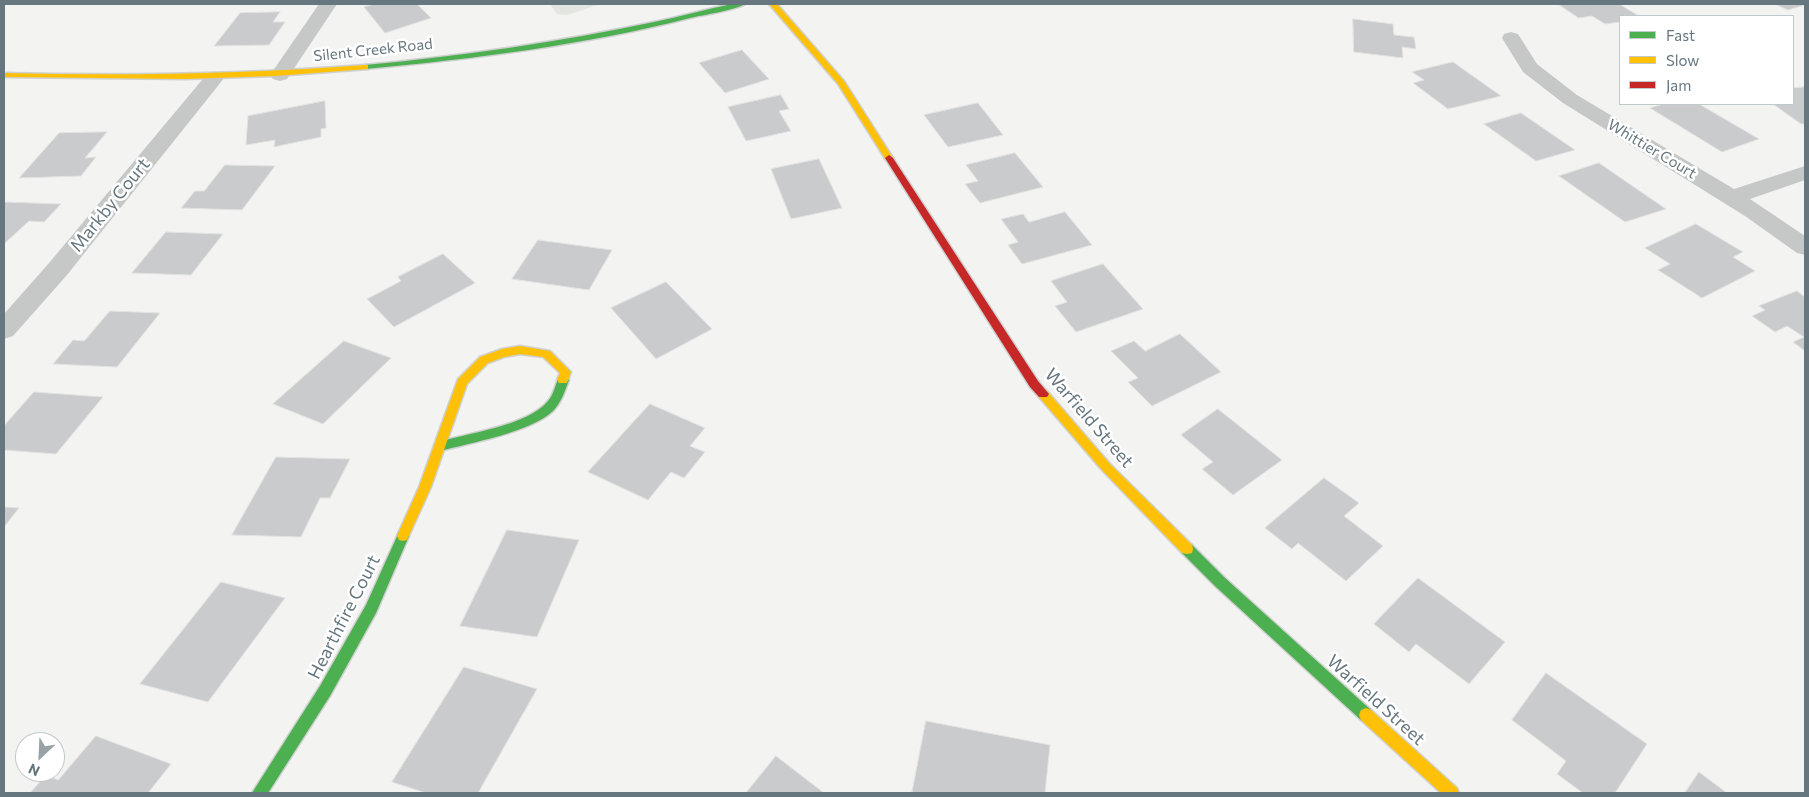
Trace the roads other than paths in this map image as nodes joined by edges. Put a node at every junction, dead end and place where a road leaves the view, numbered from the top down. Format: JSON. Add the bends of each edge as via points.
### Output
{"nodes":[{"id":1,"x":328,"y":4,"type":"edge"},
{"id":2,"x":741,"y":4,"type":"edge"},
{"id":3,"x":773,"y":4,"type":"edge"},
{"id":4,"x":1511,"y":38,"type":"dead end"},
{"id":5,"x":4,"y":75,"type":"edge"},
{"id":6,"x":280,"y":75,"type":"junction"},
{"id":7,"x":214,"y":78,"type":"junction"},
{"id":8,"x":1805,"y":173,"type":"edge"},
{"id":9,"x":1731,"y":198,"type":"junction"},
{"id":10,"x":1805,"y":247,"type":"edge"},
{"id":11,"x":4,"y":330,"type":"edge"},
{"id":12,"x":440,"y":446,"type":"junction"},
{"id":13,"x":259,"y":793,"type":"edge"},
{"id":14,"x":1452,"y":793,"type":"edge"}],
"edges":[{"from":1,"to":6,"type":"street"},
{"from":2,"to":6,"type":"street","name":"Silent Creek Road","via":[[642,27],[502,51]]},
{"from":3,"to":14,"type":"street","name":"Warfield Street","via":[[841,83],[1034,384],[1106,467],[1220,582]]},
{"from":4,"to":9,"type":"street","name":"Whittier Court","via":[[1530,68],[1570,99]]},
{"from":5,"to":7,"type":"street","name":"Silent Creek Road"},
{"from":6,"to":7,"type":"street","name":"Silent Creek Road"},
{"from":7,"to":11,"type":"street","name":"Markby Court"},
{"from":8,"to":9,"type":"street"},
{"from":9,"to":10,"type":"street","name":"Whittier Court"},
{"from":12,"to":12,"type":"street","name":"Hearthfire Court","via":[[462,382],[484,360],[520,350],[546,354],[566,372],[560,393],[546,412]]},
{"from":12,"to":13,"type":"street","name":"Hearthfire Court","via":[[372,610],[325,691]]}]}
